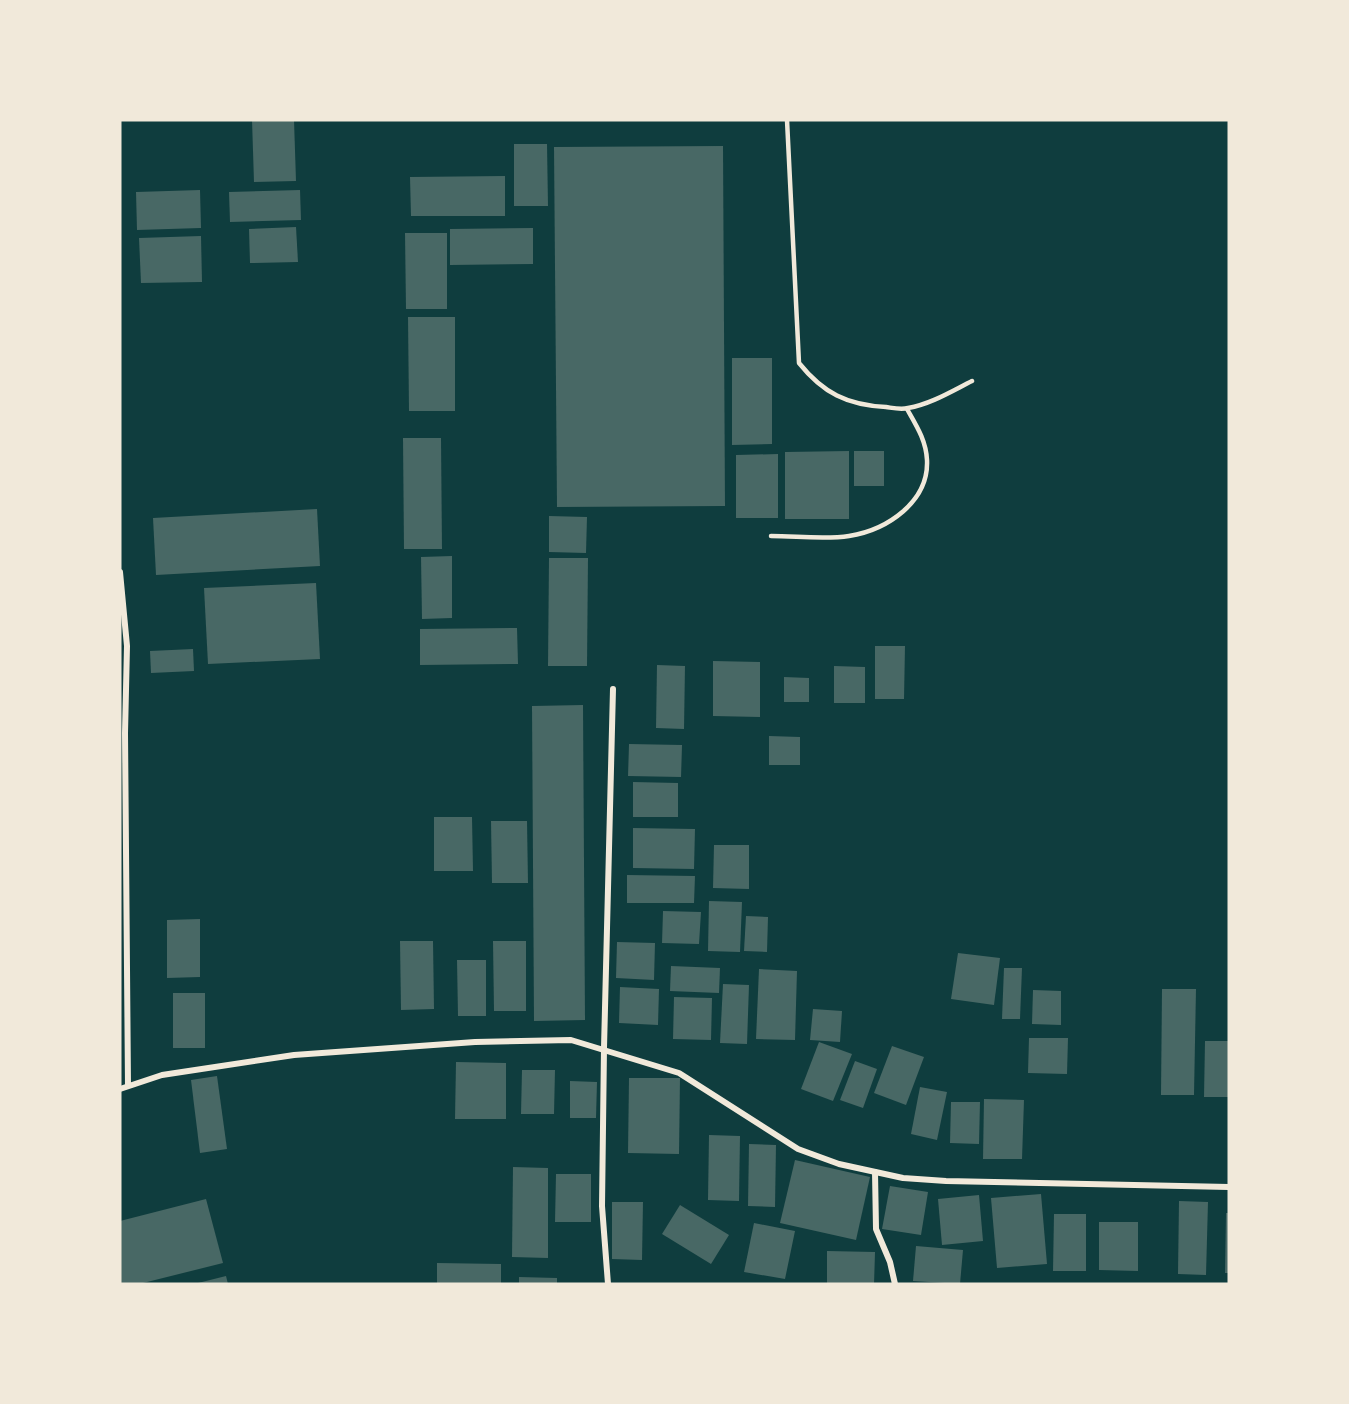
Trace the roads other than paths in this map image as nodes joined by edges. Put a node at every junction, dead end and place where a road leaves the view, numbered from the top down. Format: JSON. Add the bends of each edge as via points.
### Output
{"nodes":[{"id":1,"x":787,"y":120,"type":"edge"},
{"id":2,"x":972,"y":381,"type":"dead end"},
{"id":3,"x":907,"y":409,"type":"junction"},
{"id":4,"x":771,"y":536,"type":"dead end"},
{"id":5,"x":120,"y":572,"type":"edge"},
{"id":6,"x":613,"y":689,"type":"dead end"},
{"id":7,"x":604,"y":1048,"type":"junction"},
{"id":8,"x":128,"y":1085,"type":"junction"},
{"id":9,"x":120,"y":1089,"type":"edge"},
{"id":10,"x":875,"y":1173,"type":"junction"},
{"id":11,"x":1229,"y":1187,"type":"edge"},
{"id":12,"x":608,"y":1284,"type":"edge"},
{"id":13,"x":895,"y":1284,"type":"edge"}],
"edges":[{"from":1,"to":3,"type":"lane","via":[[799,363],[814,381],[844,401]]},
{"from":2,"to":3,"type":"lane"},
{"from":3,"to":4,"type":"lane","via":[[922,435],[927,461],[920,494],[903,513],[849,536]]},
{"from":5,"to":8,"type":"street","via":[[128,646]]},
{"from":6,"to":7,"type":"street"},
{"from":7,"to":8,"type":"street","via":[[571,1040],[538,1039],[294,1055],[206,1067]]},
{"from":7,"to":10,"type":"street","via":[[679,1073],[798,1149]]},
{"from":7,"to":12,"type":"street","via":[[603,1217]]},
{"from":8,"to":9,"type":"street"},
{"from":10,"to":11,"type":"street","via":[[946,1181]]},
{"from":10,"to":13,"type":"street","via":[[876,1229]]}]}
